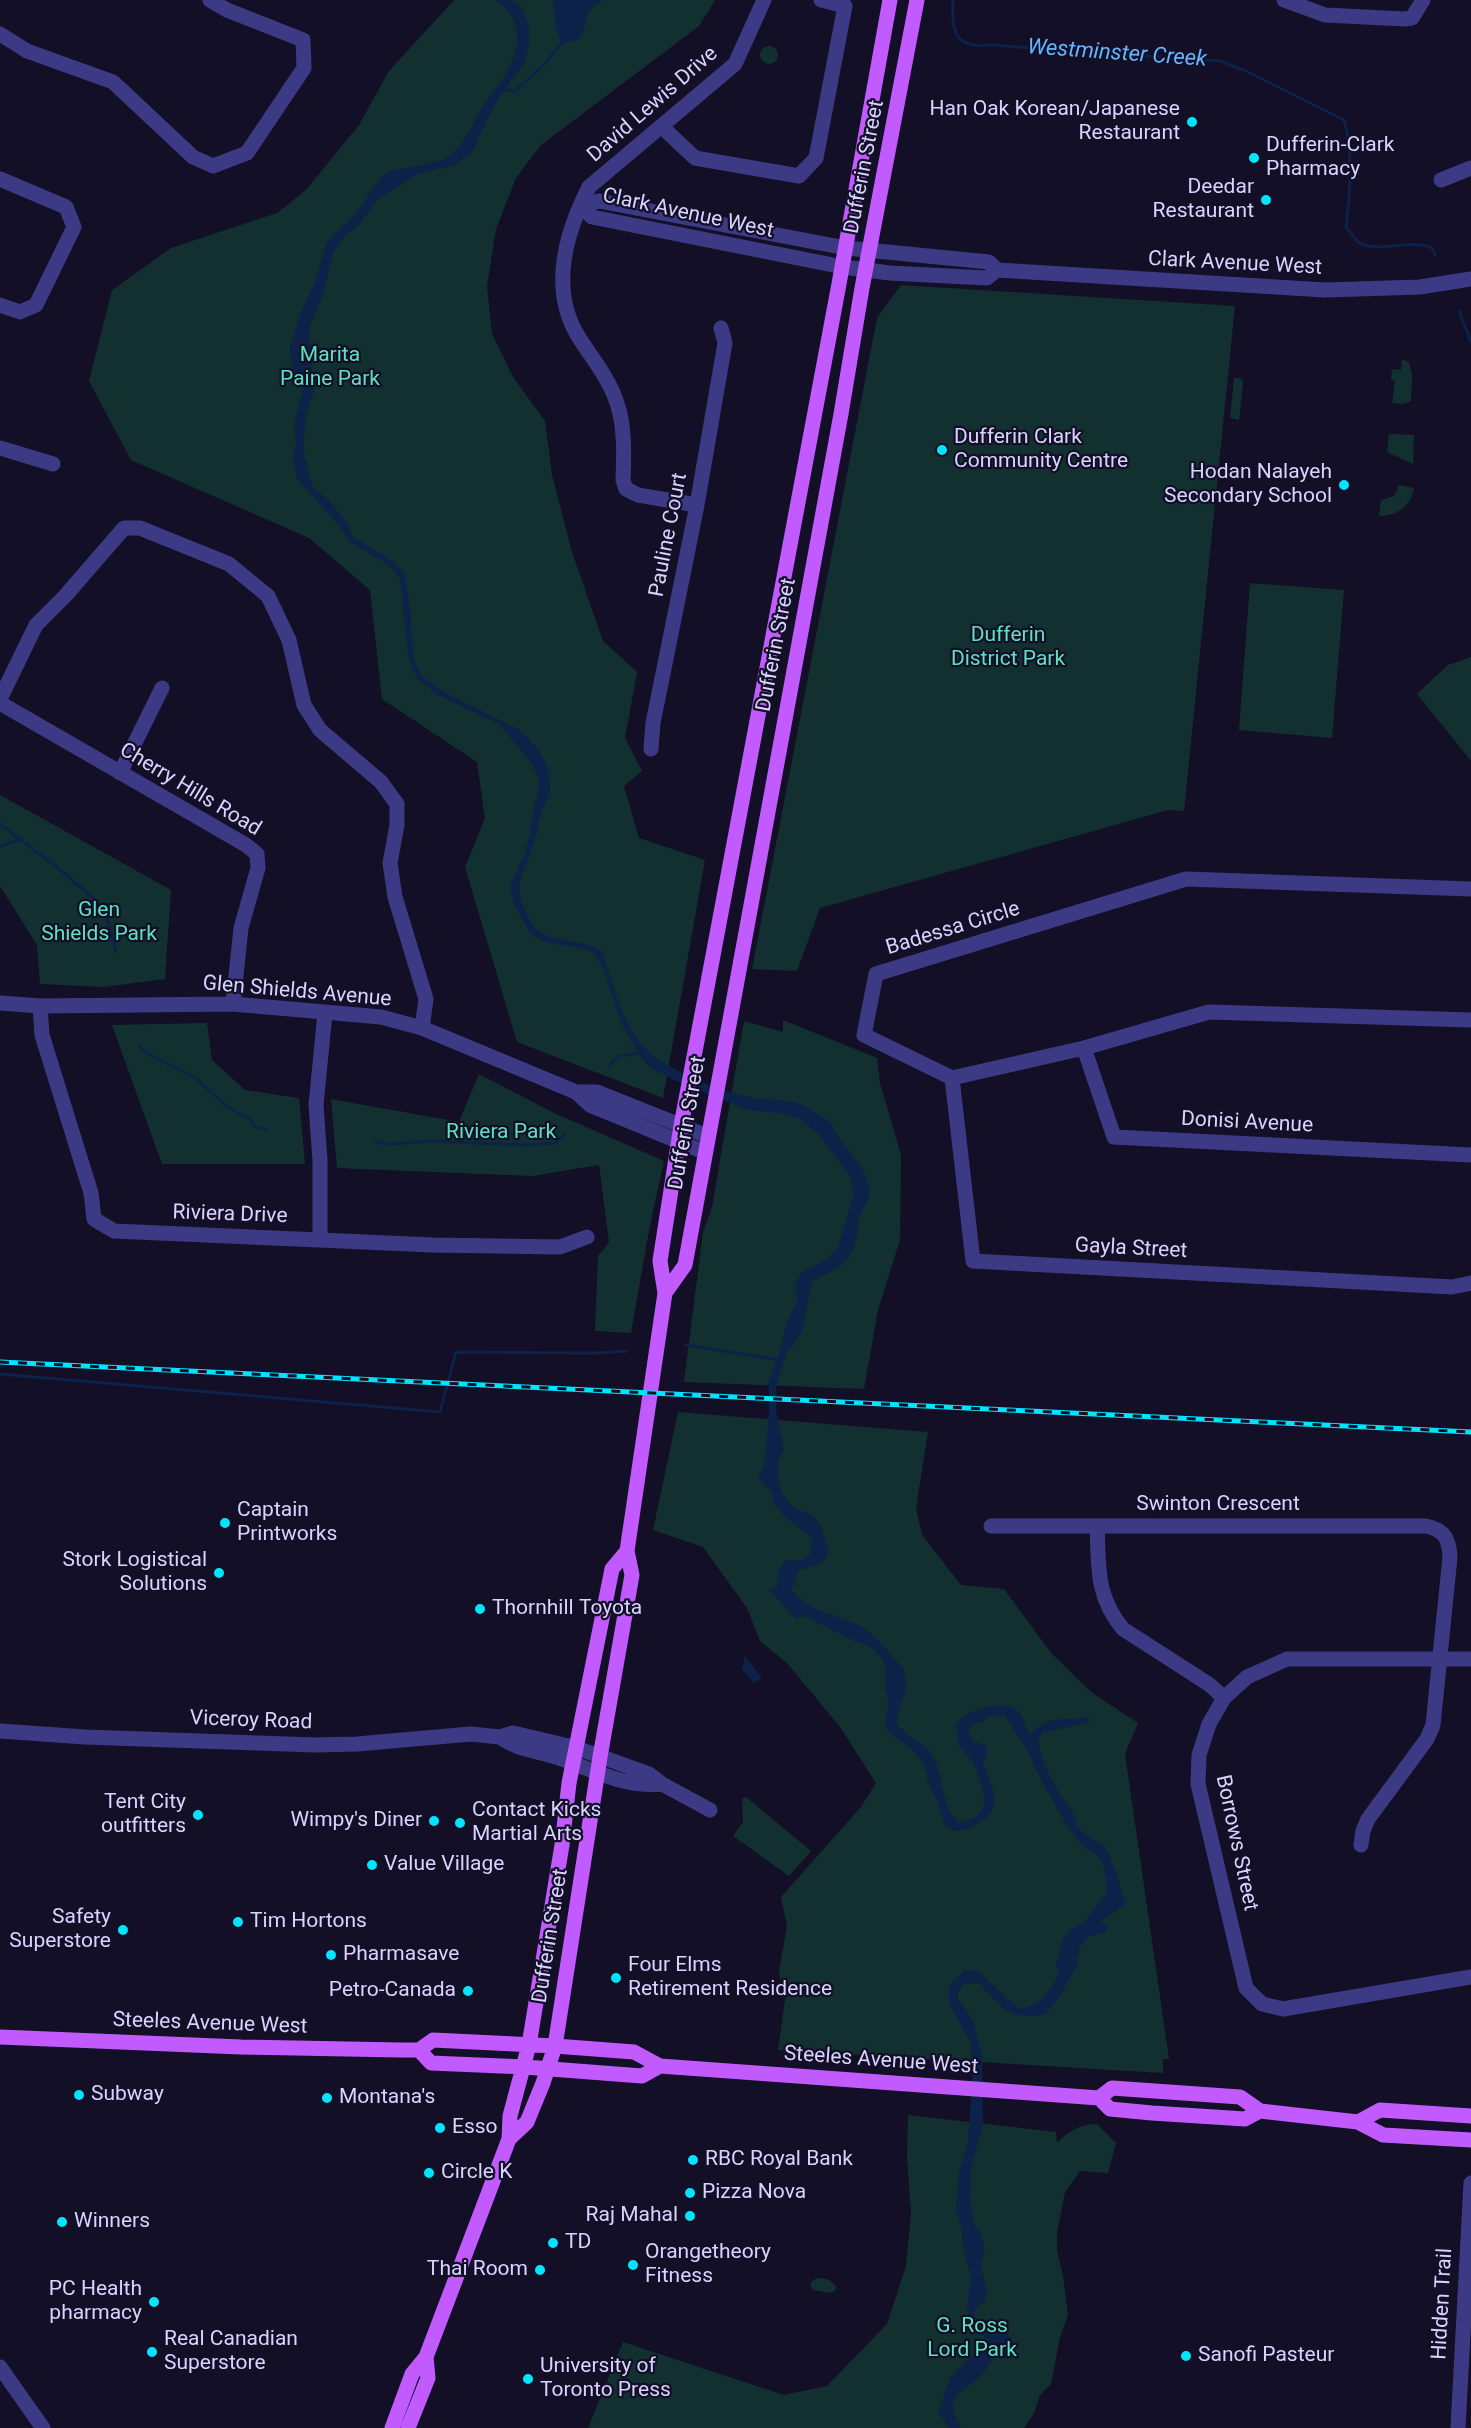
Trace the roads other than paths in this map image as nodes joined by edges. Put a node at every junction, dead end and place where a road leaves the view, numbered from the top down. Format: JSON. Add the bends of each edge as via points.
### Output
{"nodes":[{"id":1,"x":210,"y":0,"type":"edge"},
{"id":2,"x":764,"y":0,"type":"edge"},
{"id":3,"x":821,"y":0,"type":"edge"},
{"id":4,"x":890,"y":0,"type":"edge"},
{"id":5,"x":918,"y":0,"type":"edge"},
{"id":6,"x":1284,"y":0,"type":"edge"},
{"id":7,"x":1423,"y":0,"type":"edge"},
{"id":8,"x":0,"y":34,"type":"edge"},
{"id":9,"x":661,"y":126,"type":"junction"},
{"id":10,"x":1471,"y":168,"type":"edge"},
{"id":11,"x":0,"y":179,"type":"edge"},
{"id":12,"x":1441,"y":180,"type":"dead end"},
{"id":13,"x":580,"y":206,"type":"junction"},
{"id":14,"x":846,"y":248,"type":"junction"},
{"id":15,"x":871,"y":251,"type":"junction"},
{"id":16,"x":843,"y":267,"type":"junction"},
{"id":17,"x":997,"y":270,"type":"junction"},
{"id":18,"x":866,"y":271,"type":"junction"},
{"id":19,"x":1471,"y":279,"type":"edge"},
{"id":20,"x":0,"y":305,"type":"edge"},
{"id":21,"x":721,"y":328,"type":"dead end"},
{"id":22,"x":0,"y":448,"type":"edge"},
{"id":23,"x":53,"y":464,"type":"dead end"},
{"id":24,"x":697,"y":505,"type":"junction"},
{"id":25,"x":162,"y":688,"type":"dead end"},
{"id":26,"x":0,"y":701,"type":"edge"},
{"id":27,"x":651,"y":749,"type":"dead end"},
{"id":28,"x":120,"y":773,"type":"junction"},
{"id":29,"x":1471,"y":889,"type":"edge"},
{"id":30,"x":0,"y":1003,"type":"edge"},
{"id":31,"x":233,"y":1004,"type":"junction"},
{"id":32,"x":40,"y":1006,"type":"junction"},
{"id":33,"x":325,"y":1013,"type":"junction"},
{"id":34,"x":1471,"y":1020,"type":"edge"},
{"id":35,"x":422,"y":1028,"type":"junction"},
{"id":36,"x":1084,"y":1048,"type":"junction"},
{"id":37,"x":952,"y":1078,"type":"junction"},
{"id":38,"x":576,"y":1092,"type":"junction"},
{"id":39,"x":681,"y":1126,"type":"junction"},
{"id":40,"x":707,"y":1136,"type":"junction"},
{"id":41,"x":679,"y":1142,"type":"junction"},
{"id":42,"x":704,"y":1152,"type":"junction"},
{"id":43,"x":1471,"y":1155,"type":"edge"},
{"id":44,"x":587,"y":1237,"type":"dead end"},
{"id":45,"x":320,"y":1239,"type":"junction"},
{"id":46,"x":1471,"y":1283,"type":"edge"},
{"id":47,"x":665,"y":1293,"type":"junction"},
{"id":48,"x":1097,"y":1526,"type":"junction"},
{"id":49,"x":991,"y":1527,"type":"dead end"},
{"id":50,"x":627,"y":1551,"type":"junction"},
{"id":51,"x":1441,"y":1658,"type":"junction"},
{"id":52,"x":1471,"y":1659,"type":"edge"},
{"id":53,"x":1224,"y":1698,"type":"junction"},
{"id":54,"x":0,"y":1731,"type":"edge"},
{"id":55,"x":500,"y":1737,"type":"junction"},
{"id":56,"x":577,"y":1748,"type":"junction"},
{"id":57,"x":600,"y":1757,"type":"junction"},
{"id":58,"x":573,"y":1763,"type":"junction"},
{"id":59,"x":598,"y":1773,"type":"junction"},
{"id":60,"x":662,"y":1784,"type":"junction"},
{"id":61,"x":710,"y":1810,"type":"dead end"},
{"id":62,"x":1361,"y":1845,"type":"dead end"},
{"id":63,"x":1471,"y":1977,"type":"edge"},
{"id":64,"x":0,"y":2037,"type":"edge"},
{"id":65,"x":529,"y":2045,"type":"junction"},
{"id":66,"x":555,"y":2046,"type":"junction"},
{"id":67,"x":418,"y":2050,"type":"junction"},
{"id":68,"x":660,"y":2066,"type":"junction"},
{"id":69,"x":525,"y":2067,"type":"junction"},
{"id":70,"x":548,"y":2070,"type":"junction"},
{"id":71,"x":1177,"y":2093,"type":"junction"},
{"id":72,"x":1099,"y":2098,"type":"junction"},
{"id":73,"x":1260,"y":2110,"type":"junction"},
{"id":74,"x":1175,"y":2113,"type":"junction"},
{"id":75,"x":1471,"y":2116,"type":"edge"},
{"id":76,"x":1358,"y":2122,"type":"junction"},
{"id":77,"x":509,"y":2139,"type":"junction"},
{"id":78,"x":1471,"y":2140,"type":"edge"},
{"id":79,"x":1471,"y":2183,"type":"edge"},
{"id":80,"x":1467,"y":2335,"type":"edge"},
{"id":81,"x":426,"y":2357,"type":"junction"},
{"id":82,"x":0,"y":2367,"type":"edge"},
{"id":83,"x":43,"y":2428,"type":"edge"},
{"id":84,"x":392,"y":2428,"type":"edge"},
{"id":85,"x":408,"y":2428,"type":"edge"},
{"id":86,"x":1458,"y":2428,"type":"edge"}],
"edges":[{"from":1,"to":8,"type":"street","via":[[303,40],[304,45],[304,68],[248,153],[213,166],[193,158],[113,82],[27,51]]},
{"from":2,"to":9,"type":"street","name":"David Lewis Drive","via":[[735,64]]},
{"from":3,"to":9,"type":"street","via":[[845,6],[816,158],[800,176],[695,158]]},
{"from":4,"to":14,"type":"main road","name":"Dufferin Street"},
{"from":5,"to":15,"type":"main road","name":"Dufferin Street"},
{"from":6,"to":7,"type":"street","via":[[1325,15],[1404,20],[1413,18]]},
{"from":9,"to":13,"type":"street","name":"David Lewis Drive","via":[[590,187]]},
{"from":10,"to":12,"type":"street"},
{"from":11,"to":20,"type":"street","via":[[66,207],[74,227],[36,305],[20,312]]},
{"from":13,"to":14,"type":"street","name":"Clark Avenue West","via":[[599,201]]},
{"from":13,"to":16,"type":"street","name":"Clark Avenue West","via":[[592,217]]},
{"from":13,"to":24,"type":"street","name":"David Lewis Drive","via":[[566,242],[564,294],[576,334],[617,401],[626,489],[638,495]]},
{"from":14,"to":15,"type":"street","name":"Clark Avenue West"},
{"from":14,"to":16,"type":"main road","name":"Dufferin Street"},
{"from":15,"to":17,"type":"street","name":"Clark Avenue West","via":[[988,262]]},
{"from":15,"to":18,"type":"main road","name":"Dufferin Street"},
{"from":16,"to":18,"type":"street","name":"Clark Avenue West"},
{"from":16,"to":39,"type":"main road","name":"Dufferin Street"},
{"from":17,"to":18,"type":"street","name":"Clark Avenue West","via":[[987,278]]},
{"from":17,"to":19,"type":"street","name":"Clark Avenue West","via":[[1325,290],[1420,287]]},
{"from":18,"to":40,"type":"main road","name":"Dufferin Street"},
{"from":21,"to":24,"type":"street","name":"Pauline Court","via":[[725,343]]},
{"from":22,"to":23,"type":"street"},
{"from":24,"to":27,"type":"street","name":"Pauline Court"},
{"from":25,"to":28,"type":"street"},
{"from":26,"to":28,"type":"street","name":"Cherry Hills Road"},
{"from":26,"to":35,"type":"street","name":"Cherry Hills Road","via":[[36,625],[124,528],[140,528],[229,564],[268,596],[290,640],[304,705],[320,730],[381,782],[397,804],[390,863],[395,897],[426,999]]},
{"from":28,"to":31,"type":"street","name":"Cherry Hills Road","via":[[257,854],[258,868],[241,928]]},
{"from":29,"to":37,"type":"street","name":"Badessa Circle","via":[[1186,879],[876,974],[864,1035]]},
{"from":30,"to":32,"type":"street","name":"Glen Shields Avenue"},
{"from":31,"to":32,"type":"street","name":"Glen Shields Avenue"},
{"from":31,"to":33,"type":"street","name":"Glen Shields Avenue"},
{"from":32,"to":45,"type":"street","name":"Riviera Drive","via":[[42,1035],[92,1192],[94,1219],[114,1231]]},
{"from":33,"to":35,"type":"street","name":"Glen Shields Avenue","via":[[381,1017]]},
{"from":33,"to":45,"type":"street","via":[[316,1105]]},
{"from":34,"to":36,"type":"street","via":[[1209,1012]]},
{"from":35,"to":38,"type":"street","name":"Glen Shields Avenue"},
{"from":36,"to":37,"type":"street"},
{"from":36,"to":43,"type":"street","name":"Donisi Avenue","via":[[1114,1137]]},
{"from":37,"to":46,"type":"street","name":"Gayla Street","via":[[973,1261],[1452,1287]]},
{"from":38,"to":39,"type":"street","name":"Glen Shields Avenue","via":[[597,1092]]},
{"from":38,"to":41,"type":"street","name":"Glen Shields Avenue","via":[[590,1105]]},
{"from":39,"to":40,"type":"street","name":"Glen Shields Avenue"},
{"from":39,"to":41,"type":"main road","name":"Dufferin Street"},
{"from":40,"to":42,"type":"main road","name":"Dufferin Street"},
{"from":41,"to":42,"type":"street","name":"Glen Shields Avenue"},
{"from":41,"to":47,"type":"main road","name":"Dufferin Street","via":[[660,1262]]},
{"from":42,"to":47,"type":"main road","name":"Dufferin Street","via":[[685,1265]]},
{"from":44,"to":45,"type":"street","name":"Riviera Drive","via":[[560,1247]]},
{"from":47,"to":50,"type":"main road","name":"Dufferin Street"},
{"from":48,"to":49,"type":"street"},
{"from":48,"to":51,"type":"street","name":"Swinton Crescent","via":[[1438,1528],[1450,1546]]},
{"from":48,"to":53,"type":"street","via":[[1098,1579],[1112,1616],[1123,1629]]},
{"from":50,"to":56,"type":"main road","name":"Dufferin Street","via":[[612,1569]]},
{"from":50,"to":57,"type":"main road","name":"Dufferin Street","via":[[632,1575]]},
{"from":51,"to":52,"type":"street","name":"Borrows Street"},
{"from":51,"to":53,"type":"street","name":"Borrows Street","via":[[1287,1659],[1247,1677]]},
{"from":51,"to":62,"type":"street","via":[[1433,1725],[1427,1739],[1368,1819]]},
{"from":53,"to":63,"type":"street","name":"Borrows Street","via":[[1205,1734],[1199,1755],[1198,1784],[1246,1988],[1262,2004],[1283,2009]]},
{"from":54,"to":55,"type":"street","name":"Viceroy Road","via":[[315,1745],[471,1734]]},
{"from":55,"to":56,"type":"street","name":"Viceroy Road","via":[[513,1733]]},
{"from":55,"to":58,"type":"street","name":"Viceroy Road","via":[[509,1744]]},
{"from":56,"to":57,"type":"street","name":"Viceroy Road"},
{"from":56,"to":58,"type":"main road","name":"Dufferin Street"},
{"from":57,"to":59,"type":"main road","name":"Dufferin Street"},
{"from":57,"to":60,"type":"street","name":"Viceroy Road","via":[[649,1774]]},
{"from":58,"to":59,"type":"street","name":"Viceroy Road"},
{"from":58,"to":65,"type":"main road","name":"Dufferin Street"},
{"from":59,"to":60,"type":"street","name":"Viceroy Road","via":[[646,1786]]},
{"from":59,"to":66,"type":"main road","name":"Dufferin Street"},
{"from":60,"to":61,"type":"street","name":"Viceroy Road"},
{"from":64,"to":67,"type":"main road","name":"Steeles Avenue West"},
{"from":65,"to":66,"type":"main road","name":"Steeles Avenue West"},
{"from":65,"to":67,"type":"main road","name":"Steeles Avenue West","via":[[433,2040]]},
{"from":65,"to":69,"type":"main road","name":"Dufferin Street"},
{"from":66,"to":68,"type":"main road","name":"Steeles Avenue West","via":[[634,2052]]},
{"from":66,"to":70,"type":"main road","name":"Dufferin Street"},
{"from":67,"to":69,"type":"main road","name":"Steeles Avenue West","via":[[431,2063]]},
{"from":68,"to":70,"type":"main road","name":"Steeles Avenue West","via":[[642,2076]]},
{"from":68,"to":72,"type":"main road","name":"Steeles Avenue West"},
{"from":69,"to":70,"type":"main road","name":"Steeles Avenue West"},
{"from":69,"to":77,"type":"main road","name":"Dufferin Street","via":[[510,2116]]},
{"from":70,"to":77,"type":"main road","name":"Dufferin Street","via":[[527,2122]]},
{"from":71,"to":72,"type":"main road","name":"Steeles Avenue West","via":[[1112,2088]]},
{"from":71,"to":73,"type":"main road","name":"Steeles Avenue West","via":[[1240,2097]]},
{"from":71,"to":74,"type":"main road"},
{"from":72,"to":74,"type":"main road","name":"Steeles Avenue West","via":[[1110,2109]]},
{"from":73,"to":74,"type":"main road","name":"Steeles Avenue West","via":[[1245,2119]]},
{"from":73,"to":76,"type":"main road","name":"Steeles Avenue West"},
{"from":75,"to":76,"type":"main road","via":[[1380,2110]]},
{"from":76,"to":78,"type":"main road","name":"Steeles Avenue West","via":[[1383,2135]]},
{"from":77,"to":81,"type":"main road","name":"Dufferin Street"},
{"from":79,"to":80,"type":"street","name":"Hidden Trail"},
{"from":80,"to":86,"type":"street","name":"Hidden Trail"},
{"from":81,"to":84,"type":"main road","name":"Dufferin Street","via":[[412,2374]]},
{"from":81,"to":85,"type":"main road","name":"Dufferin Street","via":[[428,2378]]},
{"from":82,"to":83,"type":"street"}]}
